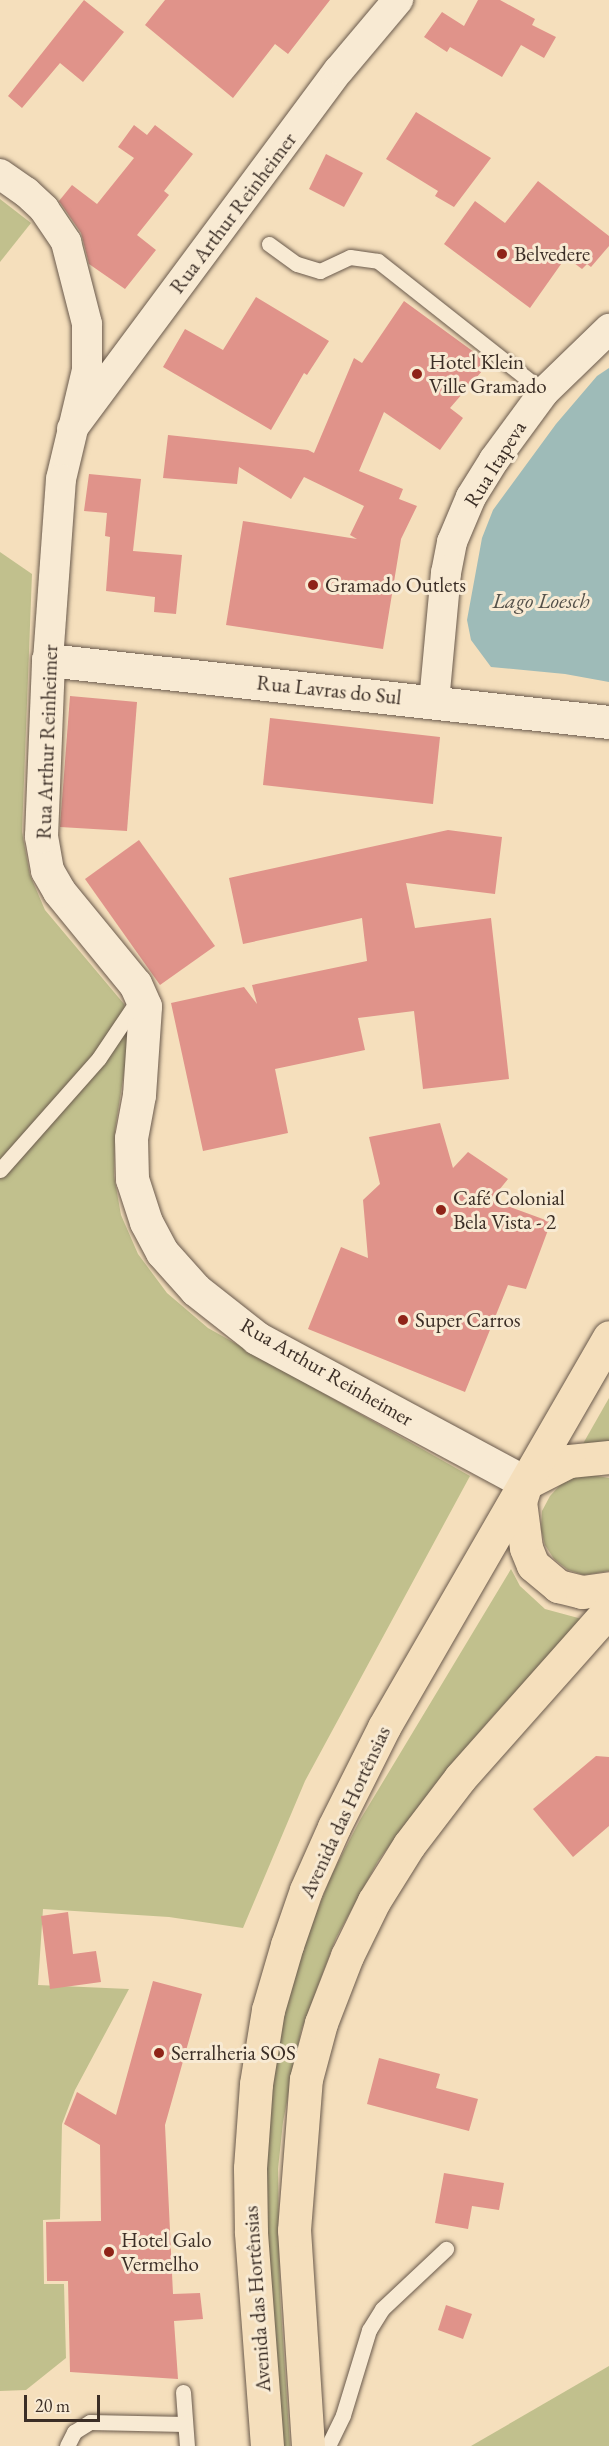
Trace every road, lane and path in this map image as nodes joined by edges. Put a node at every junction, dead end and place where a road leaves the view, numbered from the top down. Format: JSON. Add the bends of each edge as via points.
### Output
{"nodes":[{"id":1,"x":398,"y":0,"type":"edge"},
{"id":2,"x":0,"y":174,"type":"edge"},
{"id":3,"x":270,"y":244,"type":"dead end"},
{"id":4,"x":609,"y":329,"type":"edge"},
{"id":5,"x":543,"y":392,"type":"junction"},
{"id":6,"x":72,"y":429,"type":"junction"},
{"id":7,"x":48,"y":660,"type":"junction"},
{"id":8,"x":434,"y":702,"type":"junction"},
{"id":9,"x":609,"y":723,"type":"edge"},
{"id":10,"x":141,"y":994,"type":"junction"},
{"id":11,"x":0,"y":1170,"type":"edge"},
{"id":12,"x":609,"y":1337,"type":"edge"},
{"id":13,"x":609,"y":1457,"type":"edge"},
{"id":14,"x":526,"y":1483,"type":"junction"},
{"id":15,"x":609,"y":1588,"type":"edge"},
{"id":16,"x":609,"y":1610,"type":"edge"},
{"id":17,"x":446,"y":2249,"type":"dead end"},
{"id":18,"x":183,"y":2392,"type":"dead end"},
{"id":19,"x":185,"y":2424,"type":"junction"},
{"id":20,"x":67,"y":2446,"type":"edge"},
{"id":21,"x":187,"y":2446,"type":"edge"},
{"id":22,"x":267,"y":2446,"type":"edge"},
{"id":23,"x":308,"y":2446,"type":"edge"},
{"id":24,"x":328,"y":2446,"type":"edge"}],
"edges":[{"from":1,"to":6,"type":"street","name":"Rua Arthur Reinheimer","via":[[339,70]]},
{"from":2,"to":6,"type":"street","name":"Rua Arthur Reinheimer","via":[[44,209],[66,242],[87,324],[88,346],[87,369]]},
{"from":3,"to":5,"type":"lane","via":[[297,264],[320,271],[350,257],[378,261]]},
{"from":4,"to":5,"type":"street","name":"Rua Itapeva"},
{"from":5,"to":8,"type":"street","name":"Rua Itapeva","via":[[471,497],[452,542]]},
{"from":6,"to":7,"type":"street","name":"Rua Arthur Reinheimer","via":[[61,479]]},
{"from":7,"to":8,"type":"street","name":"Rua Lavras do Sul"},
{"from":7,"to":10,"type":"street","name":"Rua Arthur Reinheimer","via":[[41,836],[47,870],[59,891]]},
{"from":8,"to":9,"type":"street","name":"Rua Lavras do Sul"},
{"from":10,"to":11,"type":"lane","via":[[99,1058]]},
{"from":10,"to":14,"type":"street","name":"Rua Arthur Reinheimer","via":[[145,1006],[139,1095],[131,1138],[132,1179],[146,1222],[162,1252],[196,1290],[257,1338]]},
{"from":12,"to":14,"type":"main road","name":"Avenida das Hortênsias"},
{"from":13,"to":14,"type":"main road","via":[[569,1461]]},
{"from":14,"to":15,"type":"main road","via":[[520,1501],[526,1548],[533,1565],[558,1586],[582,1592]]},
{"from":14,"to":22,"type":"main road","name":"Avenida das Hortênsias","via":[[435,1635],[334,1827],[306,1890],[268,2010],[256,2084],[250,2168]]},
{"from":16,"to":23,"type":"main road","name":"Avenida das Hortênsias","via":[[460,1778],[409,1845],[374,1901],[347,1956],[321,2024],[306,2079],[294,2230]]},
{"from":17,"to":24,"type":"lane","via":[[377,2316],[369,2330],[343,2415]]},
{"from":18,"to":19,"type":"lane"},
{"from":19,"to":20,"type":"lane","via":[[90,2422],[74,2432]]},
{"from":19,"to":21,"type":"lane"}]}
